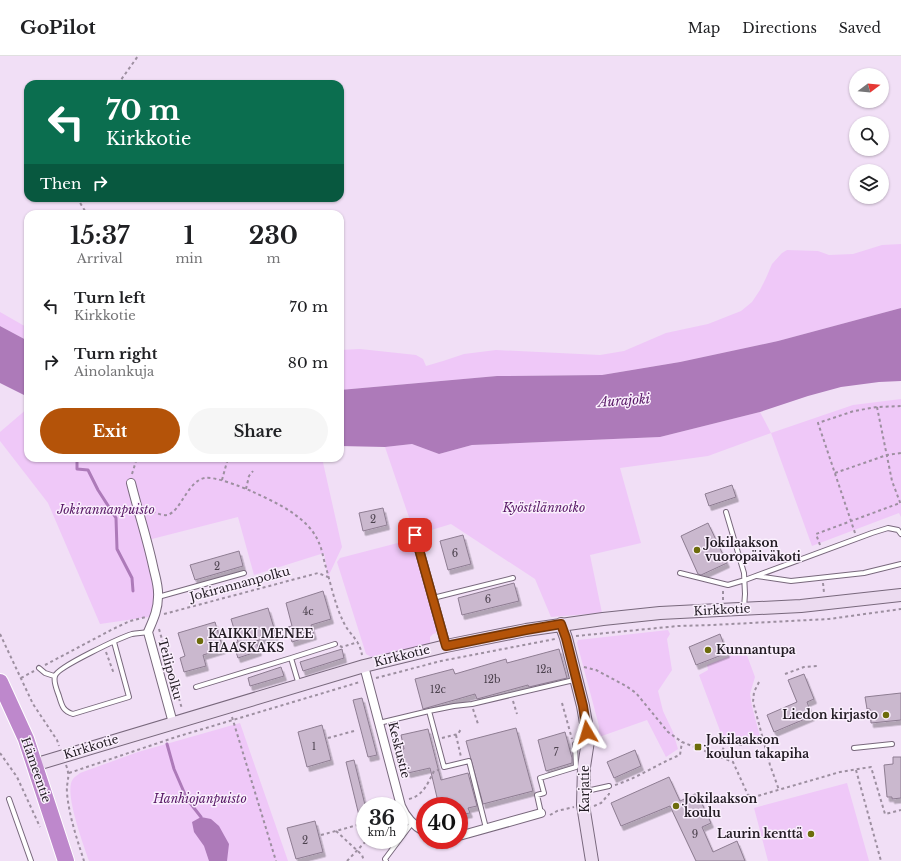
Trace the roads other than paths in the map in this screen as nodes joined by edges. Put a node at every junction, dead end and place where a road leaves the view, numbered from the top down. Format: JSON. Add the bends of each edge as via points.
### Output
{"nodes":[{"id":1,"x":131,"y":483,"type":"road end"},
{"id":2,"x":726,"y":512,"type":"dead end"},
{"id":3,"x":901,"y":534,"type":"edge"},
{"id":4,"x":415,"y":535,"type":"dead end"},
{"id":5,"x":901,"y":564,"type":"edge"},
{"id":6,"x":244,"y":573,"type":"dead end"},
{"id":7,"x":680,"y":573,"type":"dead end"},
{"id":8,"x":756,"y":576,"type":"junction"},
{"id":9,"x":513,"y":578,"type":"dead end"},
{"id":10,"x":745,"y":580,"type":"junction"},
{"id":11,"x":901,"y":595,"type":"edge"},
{"id":12,"x":158,"y":597,"type":"junction"},
{"id":13,"x":433,"y":598,"type":"junction"},
{"id":14,"x":744,"y":608,"type":"junction"},
{"id":15,"x":561,"y":624,"type":"junction"},
{"id":16,"x":148,"y":632,"type":"junction"},
{"id":17,"x":114,"y":642,"type":"junction"},
{"id":18,"x":335,"y":644,"type":"road end"},
{"id":19,"x":446,"y":646,"type":"junction"},
{"id":20,"x":291,"y":658,"type":"junction"},
{"id":21,"x":363,"y":661,"type":"junction"},
{"id":22,"x":39,"y":668,"type":"road end"},
{"id":23,"x":54,"y":676,"type":"junction"},
{"id":24,"x":577,"y":680,"type":"junction"},
{"id":25,"x":0,"y":682,"type":"edge"},
{"id":26,"x":300,"y":685,"type":"junction"},
{"id":27,"x":196,"y":687,"type":"dead end"},
{"id":28,"x":429,"y":710,"type":"junction"},
{"id":29,"x":173,"y":723,"type":"junction"},
{"id":30,"x":379,"y":723,"type":"junction"},
{"id":31,"x":588,"y":741,"type":"junction"},
{"id":32,"x":892,"y":744,"type":"dead end"},
{"id":33,"x":854,"y":748,"type":"dead end"},
{"id":34,"x":34,"y":765,"type":"junction"},
{"id":35,"x":609,"y":786,"type":"road end"},
{"id":36,"x":583,"y":790,"type":"junction"},
{"id":37,"x":9,"y":799,"type":"dead end"},
{"id":38,"x":541,"y":813,"type":"joint"},
{"id":39,"x":412,"y":823,"type":"junction"},
{"id":40,"x":416,"y":826,"type":"edge"},
{"id":41,"x":486,"y":828,"type":"junction"},
{"id":42,"x":468,"y":833,"type":"edge"},
{"id":43,"x":32,"y":861,"type":"edge"},
{"id":44,"x":66,"y":861,"type":"edge"},
{"id":45,"x":386,"y":861,"type":"edge"},
{"id":46,"x":592,"y":861,"type":"edge"}],
"edges":[{"from":1,"to":12,"type":"street","name":"Teilipolku","via":[[158,586]]},
{"from":2,"to":10,"type":"lane"},
{"from":3,"to":8,"type":"lane","via":[[898,530],[888,528]]},
{"from":4,"to":13,"type":"street"},
{"from":5,"to":8,"type":"lane","via":[[864,573],[791,581]]},
{"from":6,"to":12,"type":"lane"},
{"from":7,"to":10,"type":"lane","via":[[728,585]]},
{"from":8,"to":10,"type":"lane"},
{"from":9,"to":13,"type":"lane"},
{"from":10,"to":14,"type":"lane"},
{"from":11,"to":14,"type":"street","name":"Kirkkotie","via":[[801,606]]},
{"from":12,"to":16,"type":"street","name":"Teilipolku","via":[[155,616]]},
{"from":13,"to":19,"type":"street"},
{"from":14,"to":15,"type":"street","name":"Kirkkotie","via":[[660,613]]},
{"from":15,"to":19,"type":"street","name":"Kirkkotie"},
{"from":15,"to":24,"type":"street","name":"Karjatie"},
{"from":16,"to":17,"type":"lane","via":[[133,634]]},
{"from":16,"to":29,"type":"street","name":"Teilipolku"},
{"from":17,"to":23,"type":"lane","via":[[66,666]]},
{"from":17,"to":23,"type":"lane","via":[[129,697],[73,714],[62,708]]},
{"from":18,"to":20,"type":"lane"},
{"from":19,"to":21,"type":"street","name":"Kirkkotie"},
{"from":20,"to":26,"type":"lane"},
{"from":20,"to":27,"type":"lane"},
{"from":21,"to":26,"type":"street","name":"Kirkkotie"},
{"from":21,"to":30,"type":"street","name":"Keskustie"},
{"from":22,"to":23,"type":"lane"},
{"from":24,"to":28,"type":"lane","via":[[512,696]]},
{"from":24,"to":31,"type":"street","name":"Karjatie"},
{"from":25,"to":34,"type":"highway","name":"Hämeentie","via":[[26,739]]},
{"from":26,"to":29,"type":"street","name":"Kirkkotie"},
{"from":28,"to":30,"type":"lane"},
{"from":28,"to":41,"type":"lane","via":[[444,767],[468,761]]},
{"from":29,"to":34,"type":"street","name":"Kirkkotie"},
{"from":30,"to":39,"type":"street","name":"Keskustie","via":[[401,806],[405,816]]},
{"from":31,"to":36,"type":"street","name":"Karjatie"},
{"from":31,"to":38,"type":"lane","via":[[575,744],[576,767],[540,778],[544,793],[537,796]]},
{"from":32,"to":33,"type":"lane"},
{"from":34,"to":44,"type":"highway","name":"Hämeentie"},
{"from":35,"to":36,"type":"lane"},
{"from":36,"to":46,"type":"street","name":"Karjatie","via":[[583,810]]},
{"from":37,"to":43,"type":"lane"},
{"from":38,"to":41,"type":"street"},
{"from":39,"to":40,"type":"street","name":"Keskustie"},
{"from":39,"to":45,"type":"lane"},
{"from":41,"to":42,"type":"street"}]}
